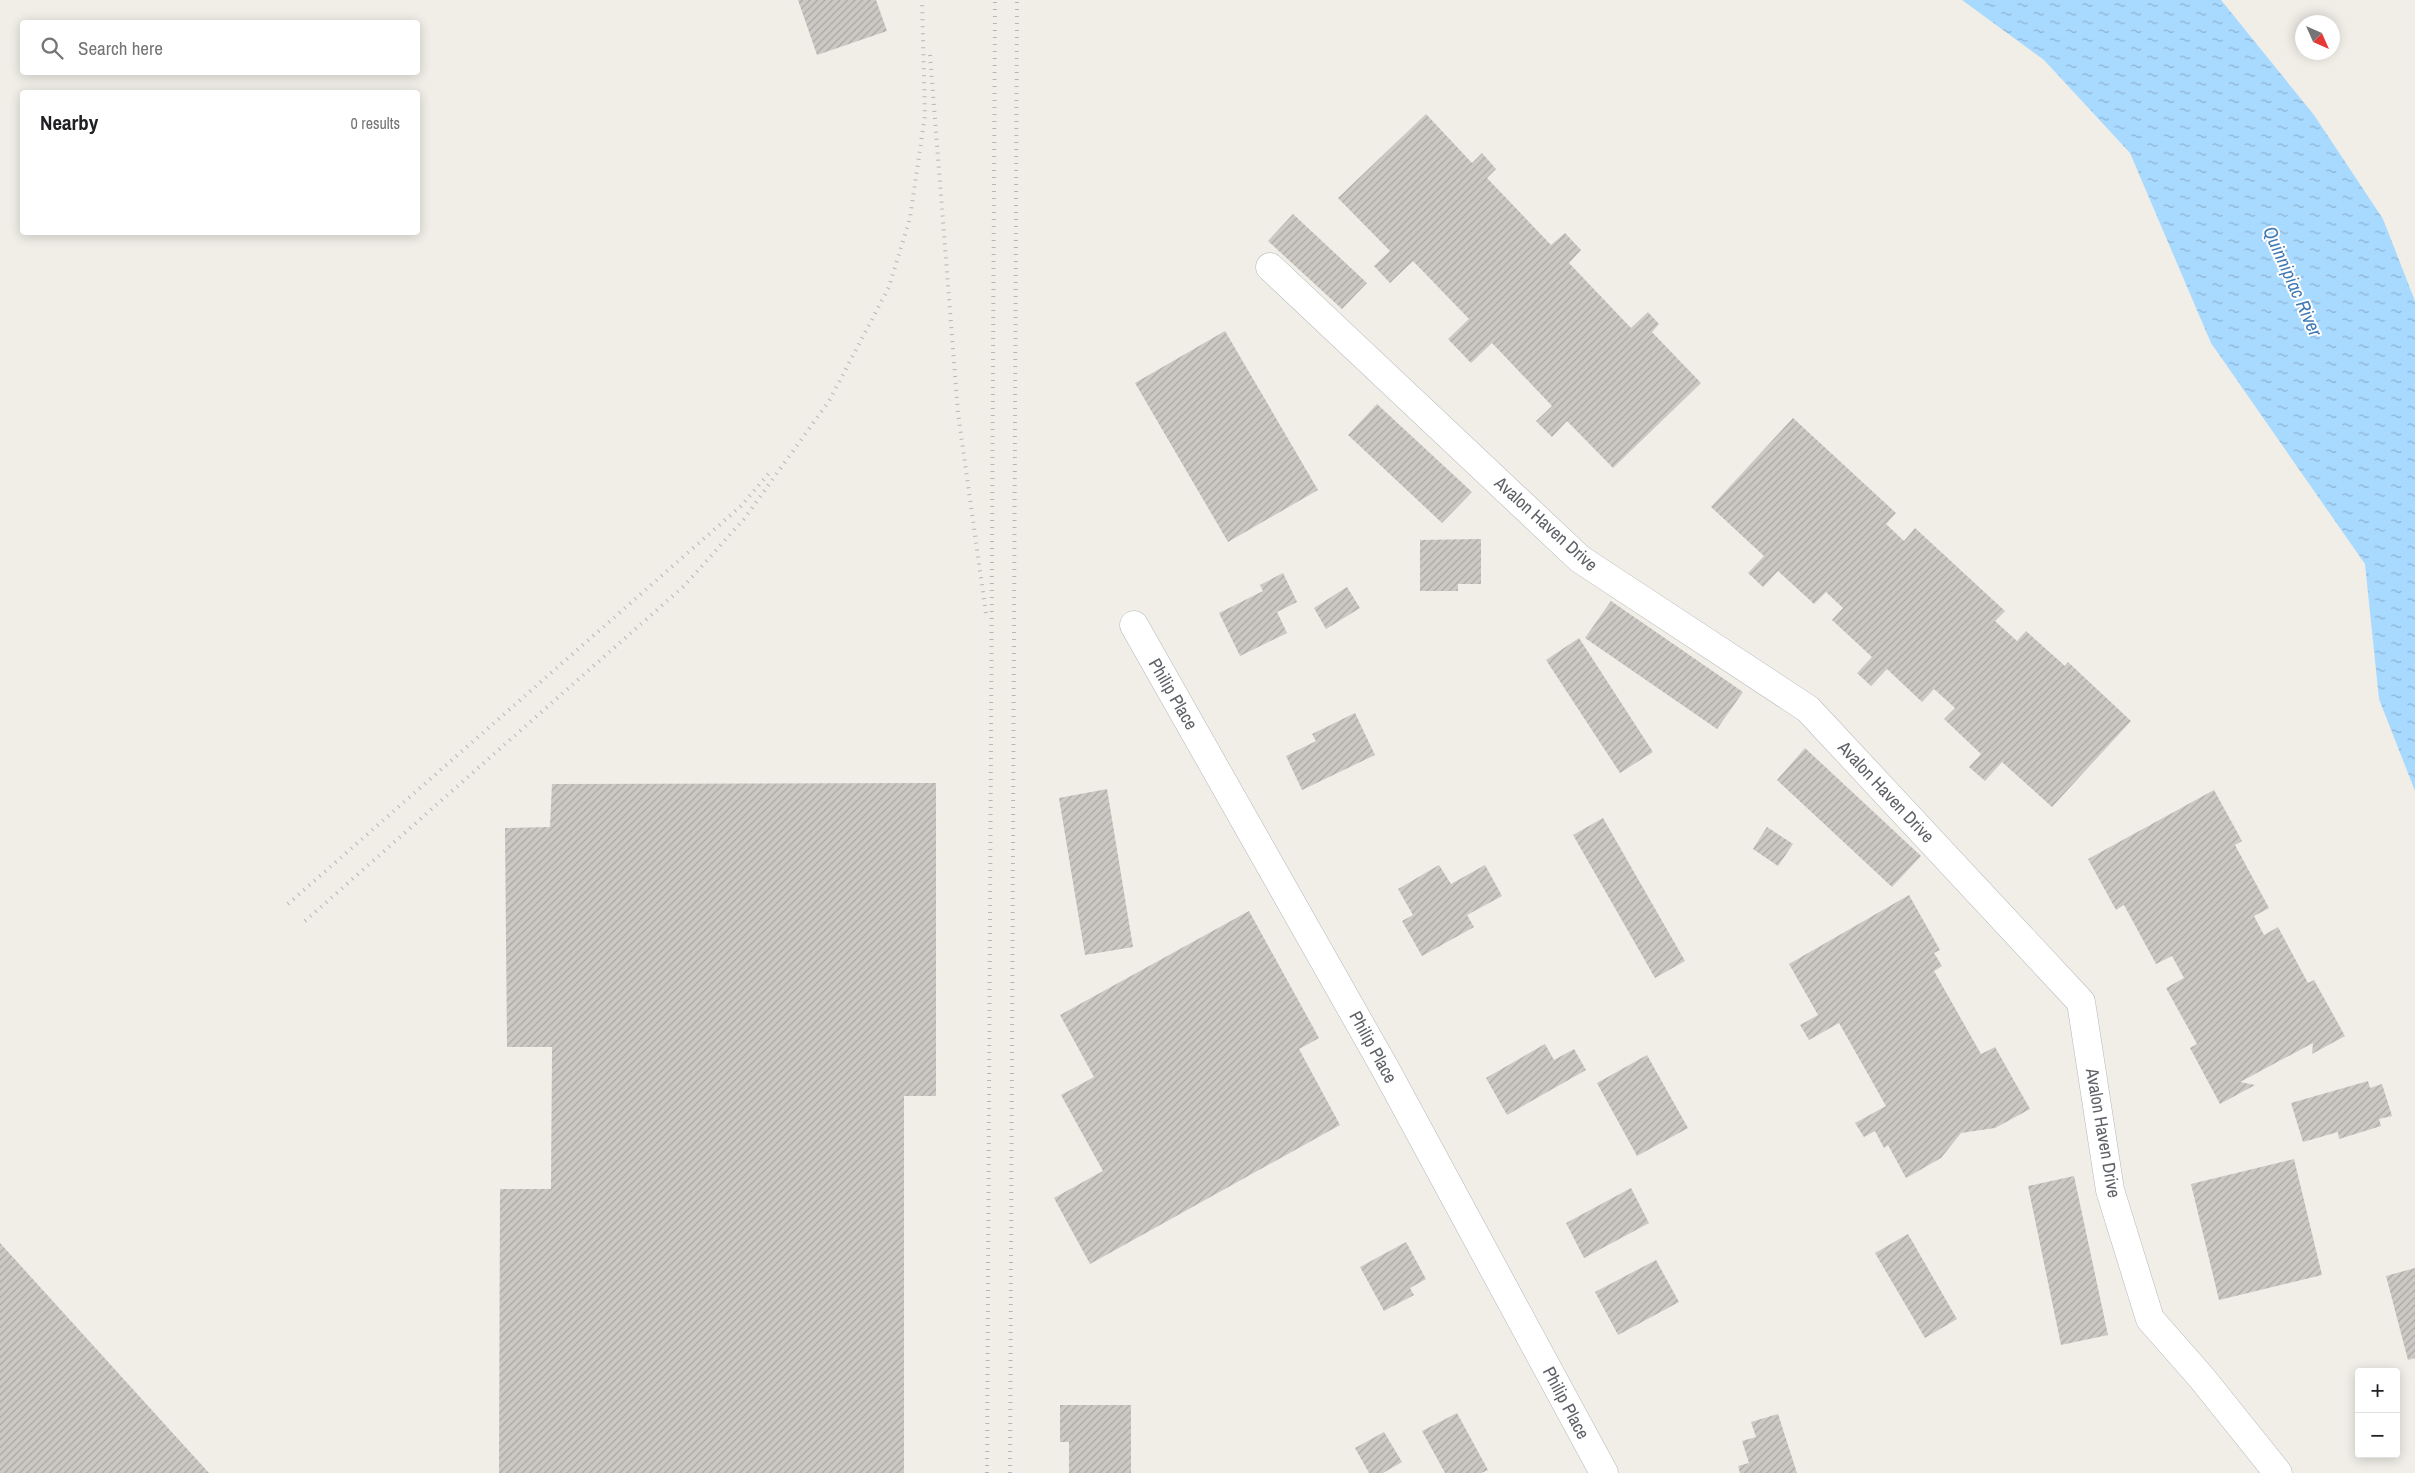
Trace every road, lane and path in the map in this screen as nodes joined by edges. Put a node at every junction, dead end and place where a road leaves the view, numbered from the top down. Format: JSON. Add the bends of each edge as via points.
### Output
{"nodes":[{"id":1,"x":1270,"y":267,"type":"dead end"},
{"id":2,"x":1134,"y":625,"type":"dead end"},
{"id":3,"x":1604,"y":1473,"type":"edge"},
{"id":4,"x":2278,"y":1473,"type":"edge"}],
"edges":[{"from":1,"to":4,"type":"street","name":"Avalon Haven Drive","via":[[1580,559],[1808,709],[2081,1002],[2110,1190],[2150,1319]]},
{"from":2,"to":3,"type":"street","name":"Philip Place","via":[[1386,1070]]}]}
